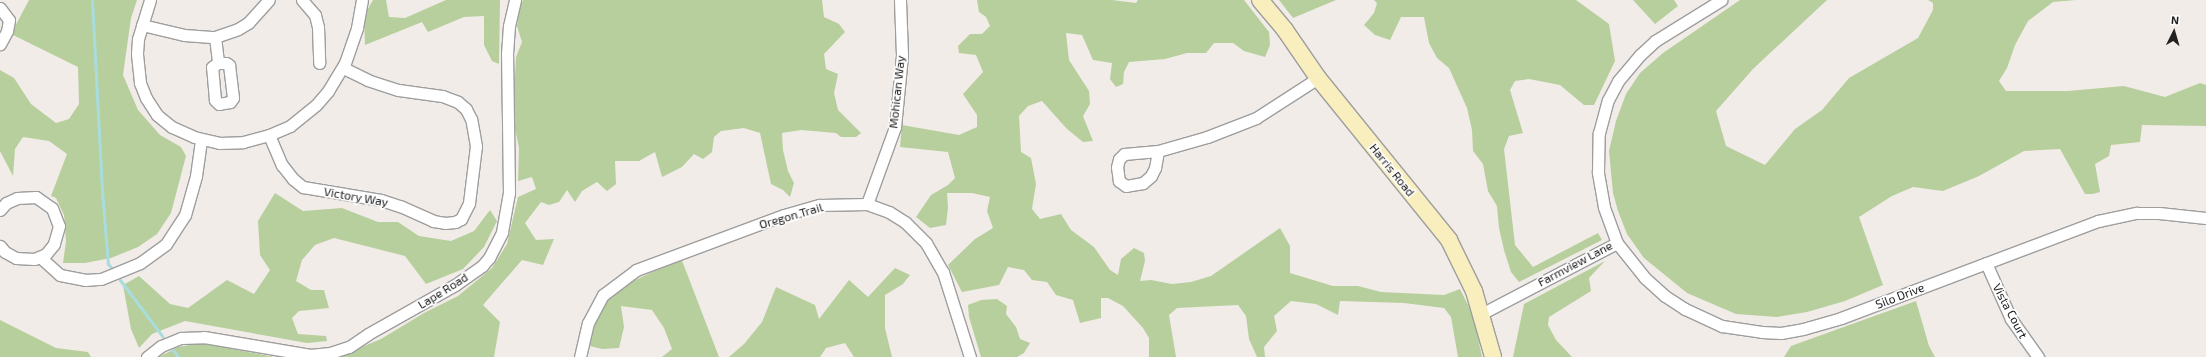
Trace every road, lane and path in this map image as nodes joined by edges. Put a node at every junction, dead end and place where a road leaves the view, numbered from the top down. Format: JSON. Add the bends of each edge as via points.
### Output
{"nodes":[{"id":1,"x":150,"y":0,"type":"edge"},
{"id":2,"x":268,"y":0,"type":"edge"},
{"id":3,"x":302,"y":0,"type":"edge"},
{"id":4,"x":362,"y":0,"type":"edge"},
{"id":5,"x":515,"y":0,"type":"edge"},
{"id":6,"x":900,"y":0,"type":"edge"},
{"id":7,"x":1260,"y":0,"type":"edge"},
{"id":8,"x":1721,"y":0,"type":"edge"},
{"id":9,"x":0,"y":8,"type":"edge"},
{"id":10,"x":142,"y":25,"type":"junction"},
{"id":11,"x":215,"y":37,"type":"junction"},
{"id":12,"x":0,"y":44,"type":"edge"},
{"id":13,"x":218,"y":63,"type":"dead end"},
{"id":14,"x":318,"y":63,"type":"dead end"},
{"id":15,"x":343,"y":68,"type":"junction"},
{"id":16,"x":1318,"y":78,"type":"junction"},
{"id":17,"x":269,"y":135,"type":"junction"},
{"id":18,"x":202,"y":139,"type":"junction"},
{"id":19,"x":1158,"y":151,"type":"dead end"},
{"id":20,"x":867,"y":204,"type":"junction"},
{"id":21,"x":0,"y":210,"type":"edge"},
{"id":22,"x":2206,"y":218,"type":"edge"},
{"id":23,"x":1617,"y":244,"type":"junction"},
{"id":24,"x":0,"y":246,"type":"edge"},
{"id":25,"x":40,"y":257,"type":"junction"},
{"id":26,"x":1986,"y":263,"type":"junction"},
{"id":27,"x":1481,"y":314,"type":"junction"},
{"id":28,"x":148,"y":357,"type":"edge"},
{"id":29,"x":580,"y":357,"type":"edge"},
{"id":30,"x":970,"y":357,"type":"edge"},
{"id":31,"x":1493,"y":357,"type":"edge"},
{"id":32,"x":2038,"y":357,"type":"edge"}],
"edges":[{"from":1,"to":10,"type":"street"},
{"from":2,"to":11,"type":"street","via":[[248,23],[232,32]]},
{"from":3,"to":14,"type":"street","via":[[315,15],[318,27]]},
{"from":4,"to":15,"type":"street","via":[[357,28]]},
{"from":5,"to":28,"type":"street","name":"Lape Road","via":[[506,54],[509,194],[502,232],[482,266],[455,285],[349,347],[330,353],[310,355],[204,337],[181,338],[161,346]]},
{"from":6,"to":20,"type":"street","name":"Mohican Way","via":[[902,54],[895,127]]},
{"from":7,"to":16,"type":"street","name":"Harris Road","via":[[1285,30]]},
{"from":8,"to":23,"type":"street","name":"Farmview Lane","via":[[1655,41],[1621,77],[1608,100],[1599,133],[1598,172],[1604,207]]},
{"from":9,"to":12,"type":"street","via":[[9,20]]},
{"from":10,"to":11,"type":"street","via":[[184,35]]},
{"from":10,"to":18,"type":"street","via":[[138,39],[137,66],[146,98],[157,115],[172,127]]},
{"from":11,"to":13,"type":"street"},
{"from":15,"to":17,"type":"street","via":[[328,91],[305,116]]},
{"from":15,"to":17,"type":"street","name":"Victory Way","via":[[398,90],[442,96],[458,102],[466,109],[471,119],[476,146],[469,203],[462,219],[455,222],[439,222],[381,200],[303,187],[282,165]]},
{"from":16,"to":19,"type":"street","via":[[1256,118],[1207,137]]},
{"from":16,"to":27,"type":"street","name":"Harris Road","via":[[1449,240],[1474,291]]},
{"from":17,"to":18,"type":"street","via":[[243,142],[220,143]]},
{"from":18,"to":25,"type":"street","via":[[196,176],[185,215],[166,244],[140,264],[101,279],[85,280],[60,275]]},
{"from":20,"to":29,"type":"street","name":"Oregon Trail","via":[[820,205],[784,215],[636,270],[603,295],[588,323]]},
{"from":20,"to":30,"type":"street","name":"Oregon Trail","via":[[889,212],[905,222],[926,243],[943,272]]},
{"from":21,"to":25,"type":"street","via":[[11,200],[23,196],[36,197],[52,208],[58,220],[57,239],[50,250]]},
{"from":22,"to":26,"type":"street","name":"Silo Drive","via":[[2159,213],[2117,216]]},
{"from":23,"to":26,"type":"street","name":"Silo Drive","via":[[1645,278],[1685,309],[1722,326],[1781,333],[1841,318]]},
{"from":23,"to":27,"type":"street","name":"Farmview Lane"},
{"from":24,"to":25,"type":"street","via":[[16,258],[28,260]]},
{"from":26,"to":32,"type":"street","name":"Vista Court","via":[[2011,319]]},
{"from":27,"to":31,"type":"street","name":"Harris Road"}]}
